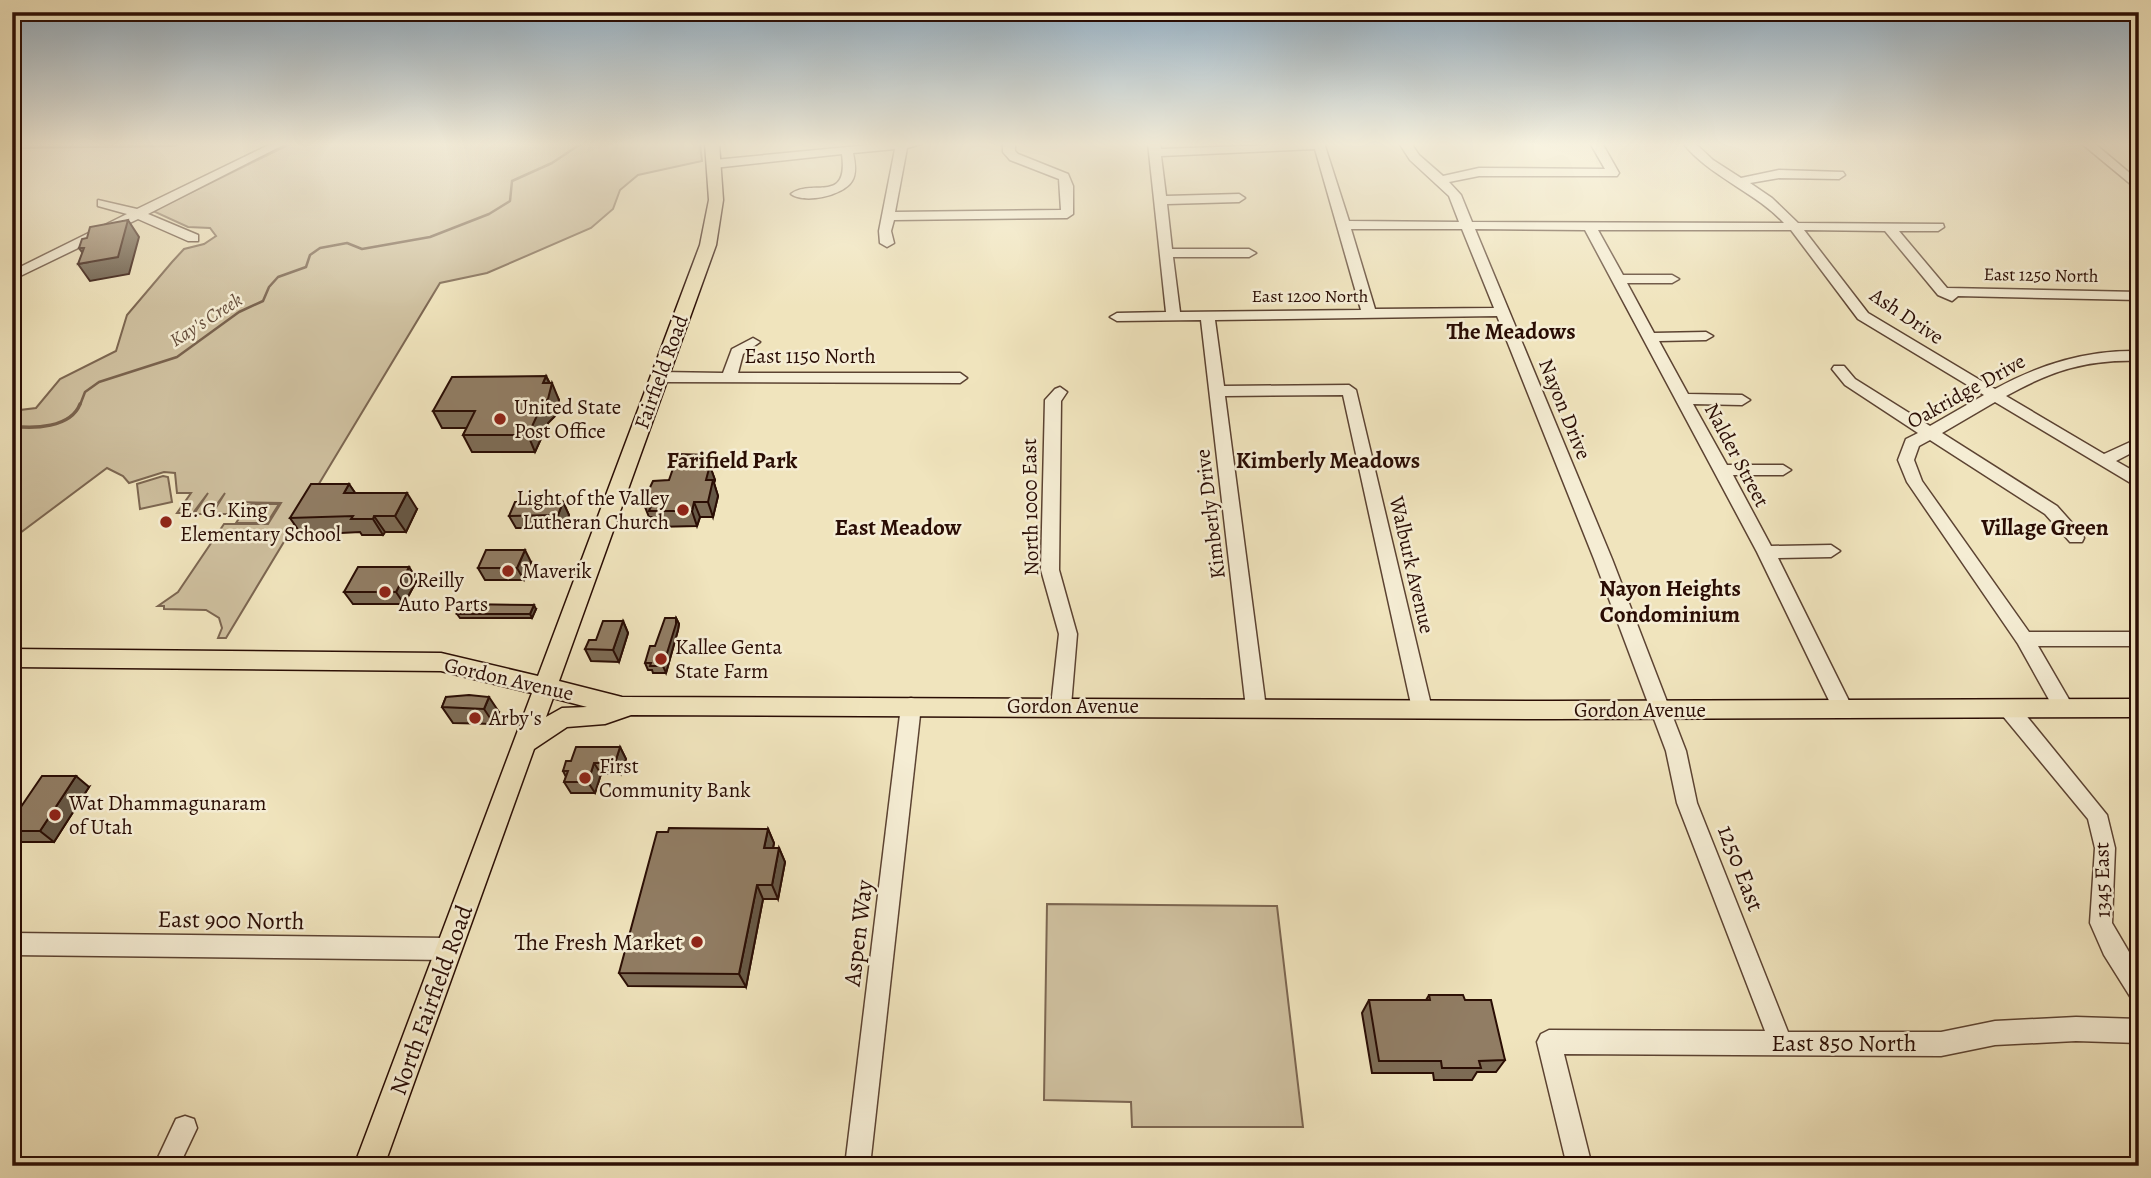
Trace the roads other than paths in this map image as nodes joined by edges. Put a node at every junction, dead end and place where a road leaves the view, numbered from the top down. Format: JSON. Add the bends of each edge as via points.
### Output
{"nodes":[{"id":1,"x":168,"y":198,"type":"edge"},
{"id":2,"x":716,"y":198,"type":"edge"},
{"id":3,"x":892,"y":198,"type":"edge"},
{"id":4,"x":1067,"y":198,"type":"edge"},
{"id":5,"x":1239,"y":198,"type":"dead end"},
{"id":6,"x":1335,"y":198,"type":"edge"},
{"id":7,"x":1456,"y":198,"type":"edge"},
{"id":8,"x":1765,"y":198,"type":"edge"},
{"id":9,"x":1160,"y":200,"type":"joint"},
{"id":10,"x":102,"y":203,"type":"dead end"},
{"id":11,"x":137,"y":213,"type":"junction"},
{"id":12,"x":888,"y":216,"type":"junction"},
{"id":13,"x":1343,"y":225,"type":"junction"},
{"id":14,"x":1467,"y":225,"type":"junction"},
{"id":15,"x":1589,"y":225,"type":"junction"},
{"id":16,"x":1793,"y":226,"type":"junction"},
{"id":17,"x":1889,"y":226,"type":"junction"},
{"id":18,"x":1938,"y":227,"type":"dead end"},
{"id":19,"x":193,"y":238,"type":"dead end"},
{"id":20,"x":887,"y":243,"type":"dead end"},
{"id":21,"x":1167,"y":253,"type":"junction"},
{"id":22,"x":1249,"y":253,"type":"dead end"},
{"id":23,"x":12,"y":276,"type":"edge"},
{"id":24,"x":1618,"y":279,"type":"junction"},
{"id":25,"x":1672,"y":279,"type":"dead end"},
{"id":26,"x":1943,"y":292,"type":"junction"},
{"id":27,"x":2139,"y":296,"type":"edge"},
{"id":28,"x":1958,"y":301,"type":"dead end"},
{"id":29,"x":1502,"y":312,"type":"junction"},
{"id":30,"x":1370,"y":315,"type":"junction"},
{"id":31,"x":1172,"y":316,"type":"junction"},
{"id":32,"x":1208,"y":316,"type":"junction"},
{"id":33,"x":1117,"y":317,"type":"dead end"},
{"id":34,"x":1706,"y":336,"type":"dead end"},
{"id":35,"x":1649,"y":337,"type":"junction"},
{"id":36,"x":754,"y":342,"type":"dead end"},
{"id":37,"x":2139,"y":356,"type":"edge"},
{"id":38,"x":1839,"y":369,"type":"dead end"},
{"id":39,"x":660,"y":377,"type":"junction"},
{"id":40,"x":729,"y":377,"type":"junction"},
{"id":41,"x":960,"y":378,"type":"dead end"},
{"id":42,"x":1218,"y":391,"type":"junction"},
{"id":43,"x":1060,"y":392,"type":"dead end"},
{"id":44,"x":1996,"y":396,"type":"junction"},
{"id":45,"x":1683,"y":399,"type":"junction"},
{"id":46,"x":1742,"y":400,"type":"dead end"},
{"id":47,"x":1930,"y":433,"type":"junction"},
{"id":48,"x":2139,"y":443,"type":"edge"},
{"id":49,"x":2106,"y":461,"type":"junction"},
{"id":50,"x":1722,"y":470,"type":"junction"},
{"id":51,"x":1783,"y":470,"type":"dead end"},
{"id":52,"x":2139,"y":482,"type":"edge"},
{"id":53,"x":2076,"y":538,"type":"dead end"},
{"id":54,"x":1830,"y":551,"type":"dead end"},
{"id":55,"x":1766,"y":552,"type":"junction"},
{"id":56,"x":2024,"y":639,"type":"junction"},
{"id":57,"x":2139,"y":639,"type":"edge"},
{"id":58,"x":12,"y":658,"type":"edge"},
{"id":59,"x":546,"y":686,"type":"junction"},
{"id":60,"x":637,"y":706,"type":"junction"},
{"id":61,"x":911,"y":706,"type":"junction"},
{"id":62,"x":1061,"y":706,"type":"junction"},
{"id":63,"x":1256,"y":708,"type":"junction"},
{"id":64,"x":2064,"y":708,"type":"junction"},
{"id":65,"x":2139,"y":708,"type":"edge"},
{"id":66,"x":1422,"y":709,"type":"junction"},
{"id":67,"x":1659,"y":709,"type":"junction"},
{"id":68,"x":1843,"y":709,"type":"junction"},
{"id":69,"x":2009,"y":709,"type":"junction"},
{"id":70,"x":525,"y":743,"type":"junction"},
{"id":71,"x":492,"y":833,"type":"joint"},
{"id":72,"x":12,"y":944,"type":"edge"},
{"id":73,"x":449,"y":949,"type":"junction"},
{"id":74,"x":2139,"y":990,"type":"edge"},
{"id":75,"x":2139,"y":1031,"type":"edge"},
{"id":76,"x":1781,"y":1043,"type":"junction"},
{"id":77,"x":185,"y":1128,"type":"dead end"},
{"id":78,"x":166,"y":1166,"type":"edge"},
{"id":79,"x":369,"y":1166,"type":"edge"},
{"id":80,"x":857,"y":1166,"type":"edge"},
{"id":81,"x":1580,"y":1166,"type":"edge"}],
"edges":[{"from":1,"to":11,"type":"street"},
{"from":2,"to":39,"type":"main road","name":"Fairfield Road","via":[[713,228]]},
{"from":3,"to":12,"type":"street"},
{"from":4,"to":12,"type":"street","via":[[1067,214]]},
{"from":5,"to":9,"type":"street"},
{"from":6,"to":13,"type":"street"},
{"from":7,"to":14,"type":"street","name":"Nayon Drive"},
{"from":8,"to":16,"type":"street","name":"Ash Drive"},
{"from":9,"to":21,"type":"street"},
{"from":10,"to":11,"type":"street"},
{"from":11,"to":19,"type":"street"},
{"from":11,"to":23,"type":"street"},
{"from":12,"to":20,"type":"street"},
{"from":13,"to":14,"type":"street"},
{"from":13,"to":30,"type":"street"},
{"from":14,"to":15,"type":"street"},
{"from":14,"to":29,"type":"street","name":"Nayon Drive"},
{"from":15,"to":16,"type":"street"},
{"from":15,"to":24,"type":"street","name":"Nalder Street"},
{"from":16,"to":17,"type":"street"},
{"from":16,"to":44,"type":"street","name":"Ash Drive","via":[[1863,316]]},
{"from":17,"to":18,"type":"street"},
{"from":17,"to":26,"type":"street"},
{"from":21,"to":22,"type":"street"},
{"from":21,"to":31,"type":"street"},
{"from":24,"to":25,"type":"street"},
{"from":24,"to":35,"type":"street","name":"Nalder Street"},
{"from":26,"to":27,"type":"street","name":"East 1250 North"},
{"from":26,"to":28,"type":"street"},
{"from":29,"to":30,"type":"street","name":"East 1200 North"},
{"from":29,"to":67,"type":"street","name":"Nayon Drive"},
{"from":30,"to":32,"type":"street","name":"East 1200 North"},
{"from":31,"to":32,"type":"street","name":"East 1200 North"},
{"from":31,"to":33,"type":"street","name":"East 1200 North"},
{"from":32,"to":42,"type":"street","name":"Kimberly Drive"},
{"from":34,"to":35,"type":"street"},
{"from":35,"to":45,"type":"street","name":"Nalder Street"},
{"from":36,"to":40,"type":"street","via":[[737,352]]},
{"from":37,"to":44,"type":"street","name":"Oakridge Drive","via":[[2065,363]]},
{"from":38,"to":47,"type":"street","via":[[1850,382]]},
{"from":39,"to":40,"type":"street","name":"East 1150 North"},
{"from":39,"to":59,"type":"main road","name":"Fairfield Road"},
{"from":40,"to":41,"type":"street","name":"East 1150 North"},
{"from":42,"to":63,"type":"street","name":"Kimberly Drive"},
{"from":42,"to":66,"type":"street","name":"Walburk Avenue","via":[[1349,390]]},
{"from":43,"to":62,"type":"street","name":"North 1000 East","via":[[1053,400],[1049,570],[1068,634]]},
{"from":44,"to":47,"type":"street","name":"Oakridge Drive"},
{"from":44,"to":49,"type":"street","name":"Ash Drive"},
{"from":45,"to":46,"type":"street"},
{"from":45,"to":50,"type":"street","name":"Nalder Street"},
{"from":47,"to":53,"type":"street","via":[[2051,510]]},
{"from":47,"to":56,"type":"street","name":"Oakridge Drive","via":[[1912,443],[1906,460],[1915,482]]},
{"from":48,"to":49,"type":"street"},
{"from":49,"to":52,"type":"street","name":"Ash Drive"},
{"from":50,"to":51,"type":"street"},
{"from":50,"to":55,"type":"street","name":"Nalder Street"},
{"from":54,"to":55,"type":"street"},
{"from":55,"to":68,"type":"street","name":"Nalder Street"},
{"from":56,"to":57,"type":"street"},
{"from":56,"to":64,"type":"street","name":"Oakridge Drive"},
{"from":58,"to":59,"type":"main road","name":"Gordon Avenue","via":[[441,662]]},
{"from":59,"to":60,"type":"main road","name":"Gordon Avenue","via":[[612,705]]},
{"from":59,"to":70,"type":"main road","name":"Fairfield Road"},
{"from":60,"to":61,"type":"main road","name":"Gordon Avenue"},
{"from":60,"to":70,"type":"main road","via":[[605,715],[562,718]]},
{"from":61,"to":62,"type":"main road","name":"Gordon Avenue"},
{"from":61,"to":80,"type":"street","name":"Aspen Way"},
{"from":62,"to":63,"type":"main road","name":"Gordon Avenue"},
{"from":63,"to":66,"type":"main road","name":"Gordon Avenue"},
{"from":64,"to":65,"type":"main road","name":"Gordon Avenue"},
{"from":64,"to":69,"type":"main road","name":"Gordon Avenue"},
{"from":66,"to":67,"type":"main road","name":"Gordon Avenue"},
{"from":67,"to":68,"type":"main road","name":"Gordon Avenue"},
{"from":67,"to":76,"type":"street","name":"1250 East","via":[[1676,751],[1687,803]]},
{"from":68,"to":69,"type":"main road","name":"Gordon Avenue"},
{"from":69,"to":74,"type":"street","name":"1345 East","via":[[2097,815],[2105,848],[2101,923]]},
{"from":70,"to":71,"type":"main road","name":"Fairfield Road"},
{"from":71,"to":73,"type":"main road","name":"North Fairfield Road"},
{"from":72,"to":73,"type":"street","name":"East 900 North"},
{"from":73,"to":79,"type":"main road","name":"North Fairfield Road"},
{"from":75,"to":76,"type":"street","name":"East 850 North","via":[[1995,1033],[1941,1044]]},
{"from":76,"to":81,"type":"street","name":"East 850 North","via":[[1549,1042]]},
{"from":77,"to":78,"type":"street"}]}
